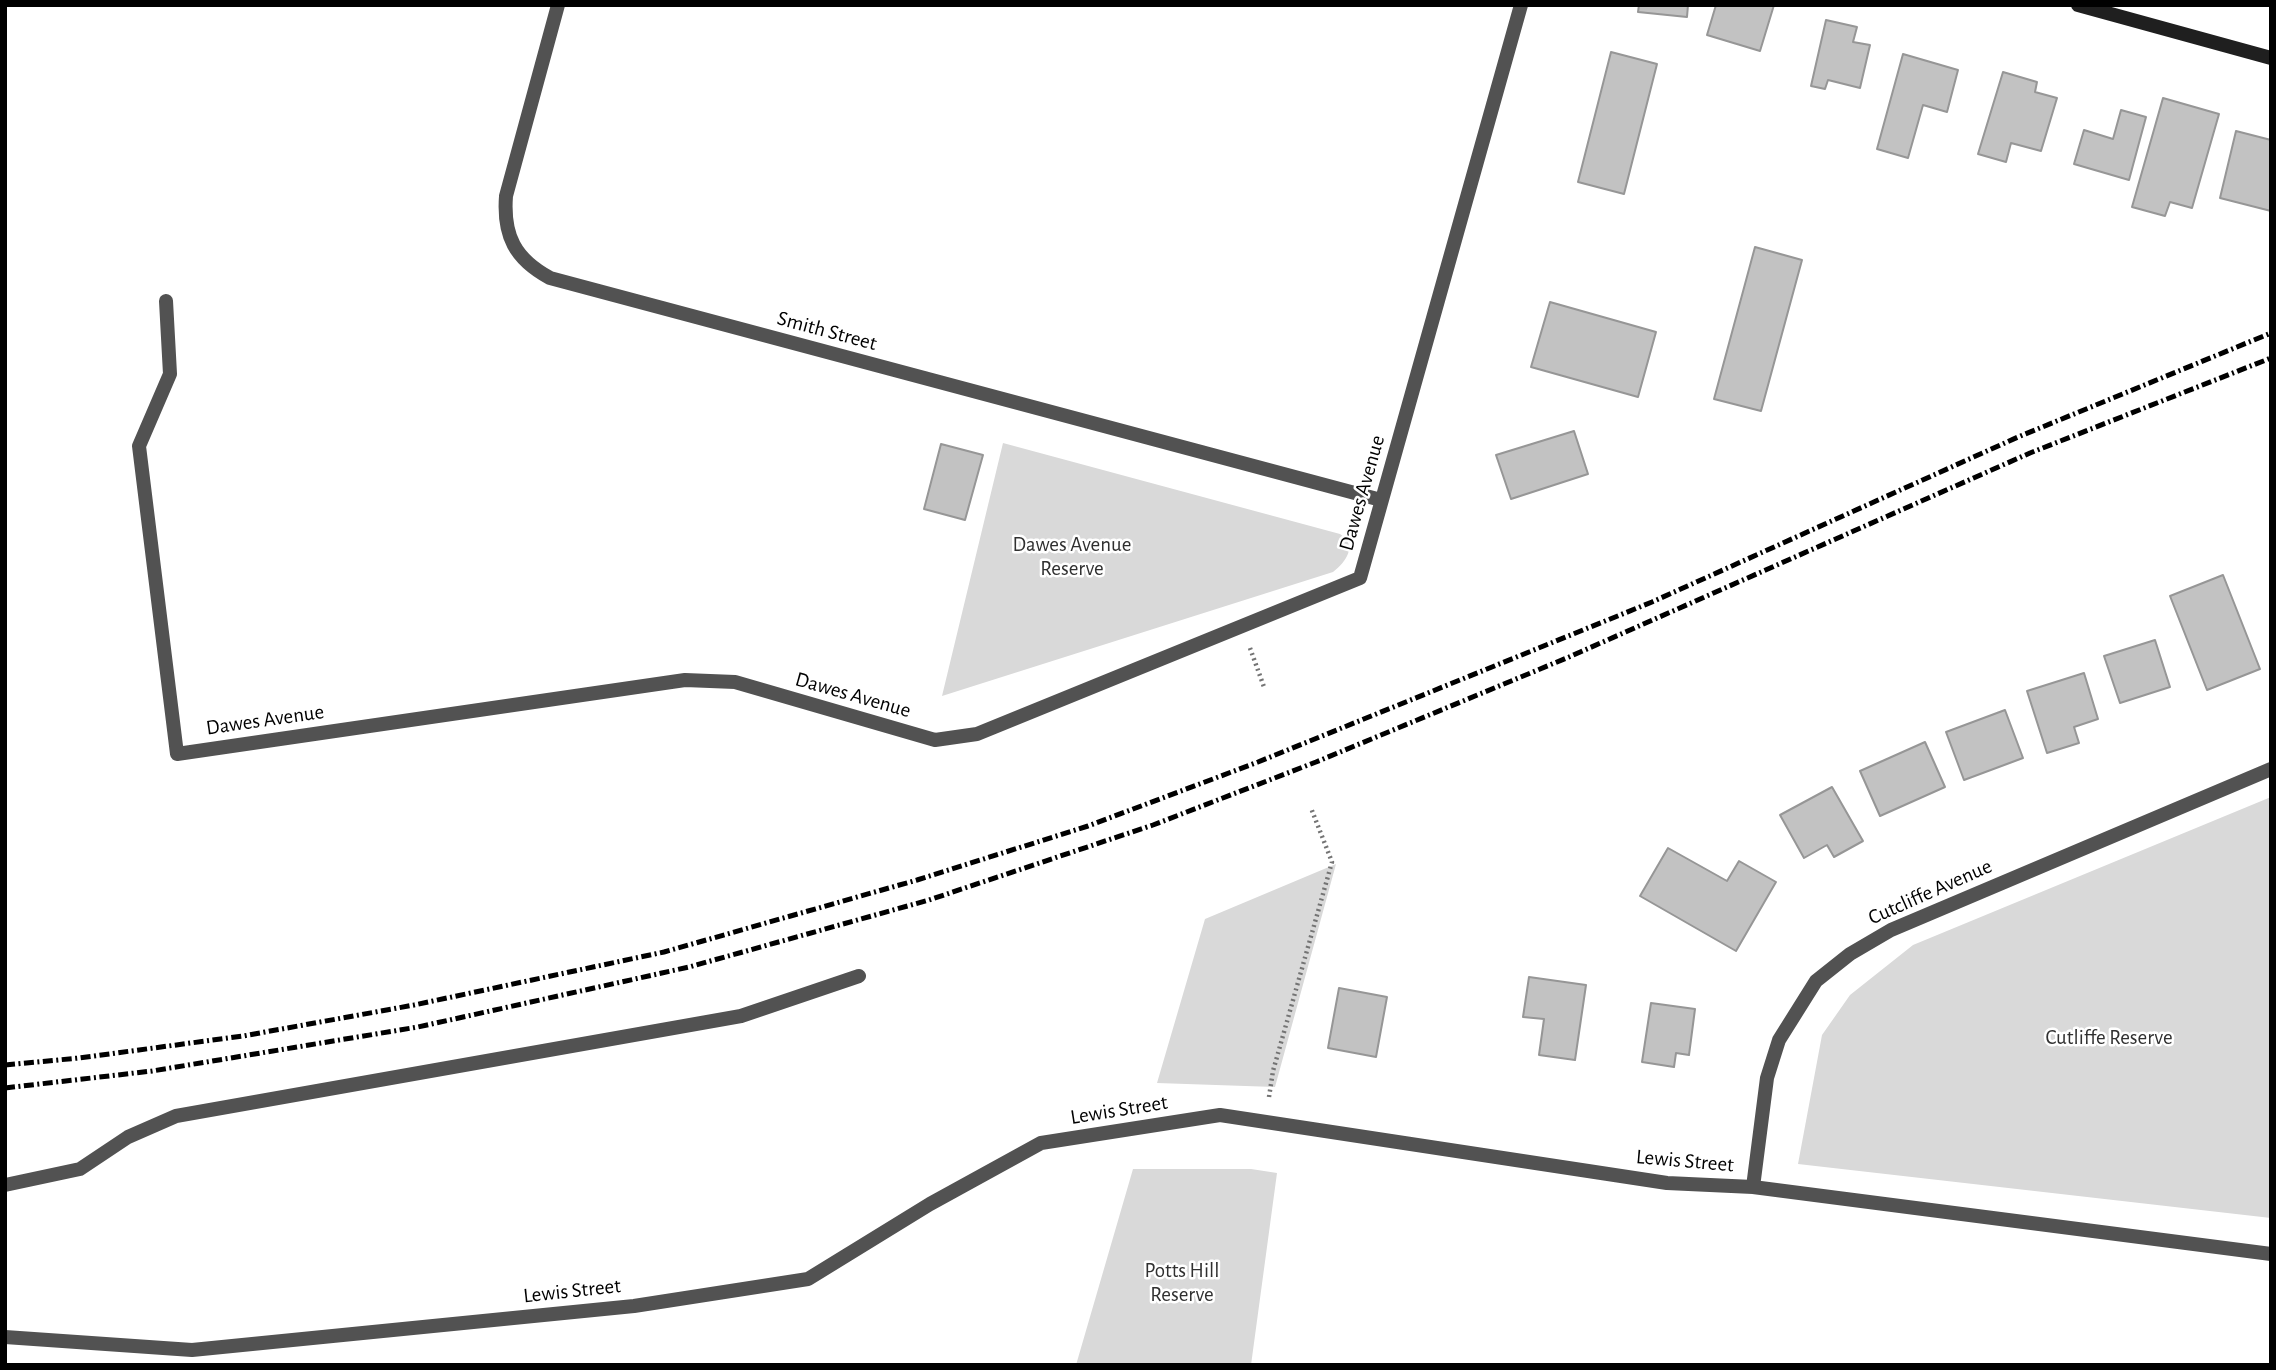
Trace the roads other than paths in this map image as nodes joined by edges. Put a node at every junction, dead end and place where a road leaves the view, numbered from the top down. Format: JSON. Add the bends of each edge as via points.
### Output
{"nodes":[{"id":1,"x":558,"y":5,"type":"edge"},
{"id":2,"x":1521,"y":5,"type":"edge"},
{"id":3,"x":2078,"y":5,"type":"edge"},
{"id":4,"x":2271,"y":58,"type":"edge"},
{"id":5,"x":166,"y":301,"type":"dead end"},
{"id":6,"x":1381,"y":500,"type":"junction"},
{"id":7,"x":2271,"y":769,"type":"edge"},
{"id":8,"x":859,"y":976,"type":"dead end"},
{"id":9,"x":5,"y":1185,"type":"edge"},
{"id":10,"x":1753,"y":1187,"type":"junction"},
{"id":11,"x":2271,"y":1254,"type":"edge"},
{"id":12,"x":5,"y":1337,"type":"edge"}],
"edges":[{"from":1,"to":6,"type":"street","name":"Smith Street","via":[[506,196],[508,232],[533,269],[550,278]]},
{"from":2,"to":6,"type":"street","name":"Dawes Avenue"},
{"from":3,"to":4,"type":"main road"},
{"from":5,"to":6,"type":"street","name":"Dawes Avenue","via":[[170,374],[139,446],[177,754],[685,680],[734,682],[935,740],[977,734],[1360,578]]},
{"from":7,"to":10,"type":"street","name":"Cutcliffe Avenue","via":[[1891,930],[1816,981],[1779,1040],[1767,1078]]},
{"from":8,"to":9,"type":"street","via":[[741,1016],[176,1116],[128,1137],[80,1170]]},
{"from":10,"to":11,"type":"street","name":"Lewis Street"},
{"from":10,"to":12,"type":"street","name":"Lewis Street","via":[[1667,1183],[1220,1115],[1041,1143],[808,1279],[634,1306],[192,1350]]}]}
